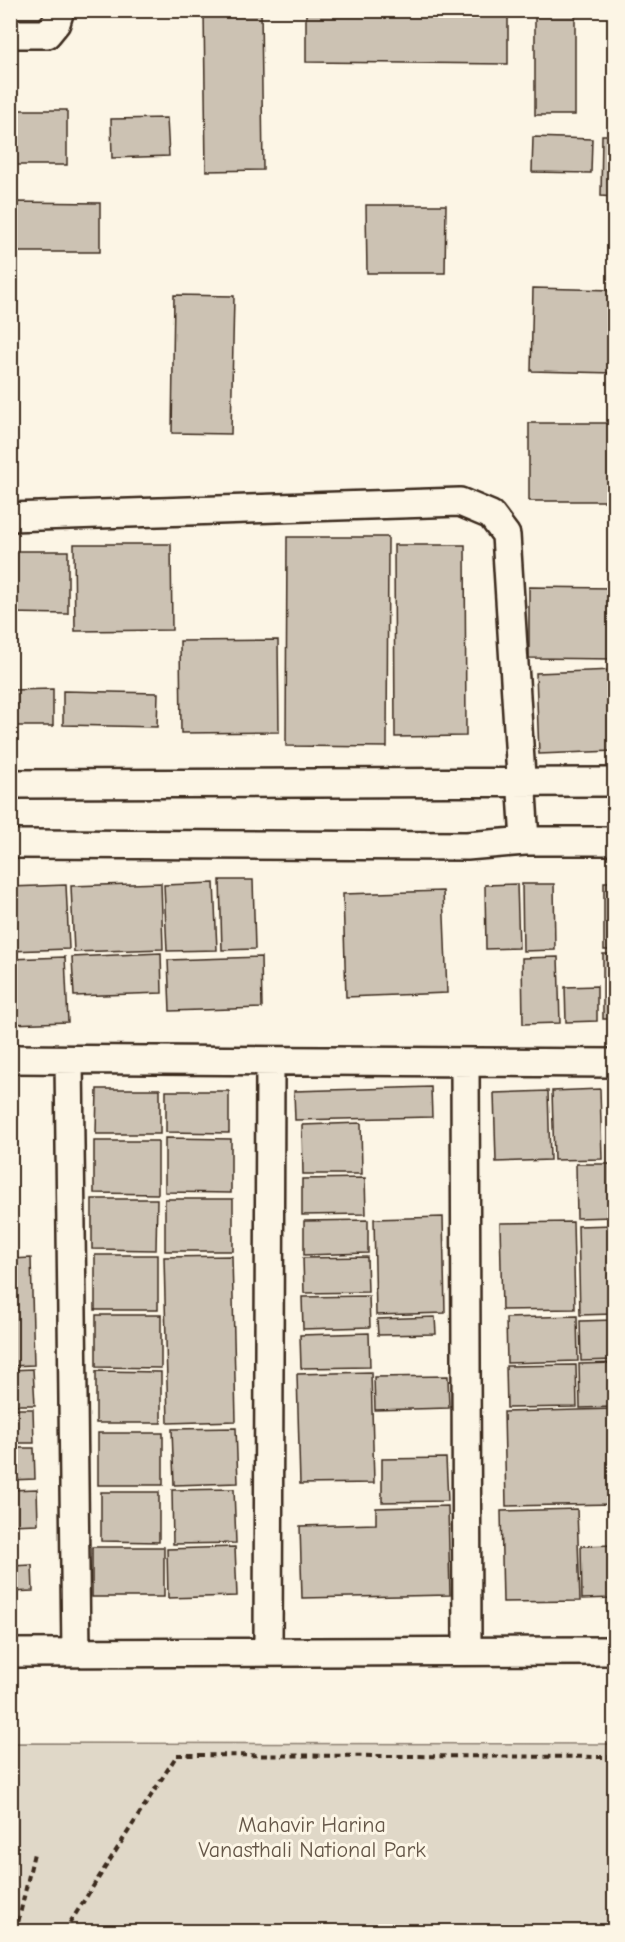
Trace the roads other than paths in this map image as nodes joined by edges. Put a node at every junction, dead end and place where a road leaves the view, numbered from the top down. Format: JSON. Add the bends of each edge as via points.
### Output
{"nodes":[{"id":1,"x":60,"y":10,"type":"edge"},
{"id":2,"x":10,"y":34,"type":"edge"},
{"id":3,"x":10,"y":517,"type":"edge"},
{"id":4,"x":521,"y":782,"type":"junction"},
{"id":5,"x":615,"y":782,"type":"edge"},
{"id":6,"x":10,"y":784,"type":"edge"},
{"id":7,"x":525,"y":841,"type":"junction"},
{"id":8,"x":615,"y":841,"type":"edge"},
{"id":9,"x":10,"y":844,"type":"edge"},
{"id":10,"x":10,"y":1059,"type":"edge"},
{"id":11,"x":69,"y":1060,"type":"junction"},
{"id":12,"x":270,"y":1061,"type":"junction"},
{"id":13,"x":465,"y":1062,"type":"junction"},
{"id":14,"x":615,"y":1062,"type":"edge"},
{"id":15,"x":615,"y":1651,"type":"edge"},
{"id":16,"x":268,"y":1652,"type":"junction"},
{"id":17,"x":466,"y":1652,"type":"junction"},
{"id":18,"x":10,"y":1653,"type":"edge"},
{"id":19,"x":76,"y":1653,"type":"junction"}],
"edges":[{"from":1,"to":2,"type":"street","via":[[47,34]]},
{"from":3,"to":4,"type":"street","via":[[460,502],[491,515],[506,535]]},
{"from":4,"to":5,"type":"street"},
{"from":4,"to":6,"type":"street"},
{"from":4,"to":7,"type":"street"},
{"from":7,"to":8,"type":"street"},
{"from":7,"to":9,"type":"street","via":[[467,846]]},
{"from":10,"to":11,"type":"street"},
{"from":11,"to":12,"type":"street"},
{"from":11,"to":19,"type":"street"},
{"from":12,"to":13,"type":"street"},
{"from":12,"to":16,"type":"street"},
{"from":13,"to":14,"type":"street"},
{"from":13,"to":17,"type":"street"},
{"from":15,"to":17,"type":"street"},
{"from":16,"to":17,"type":"street"},
{"from":16,"to":19,"type":"street"},
{"from":18,"to":19,"type":"street"}]}
